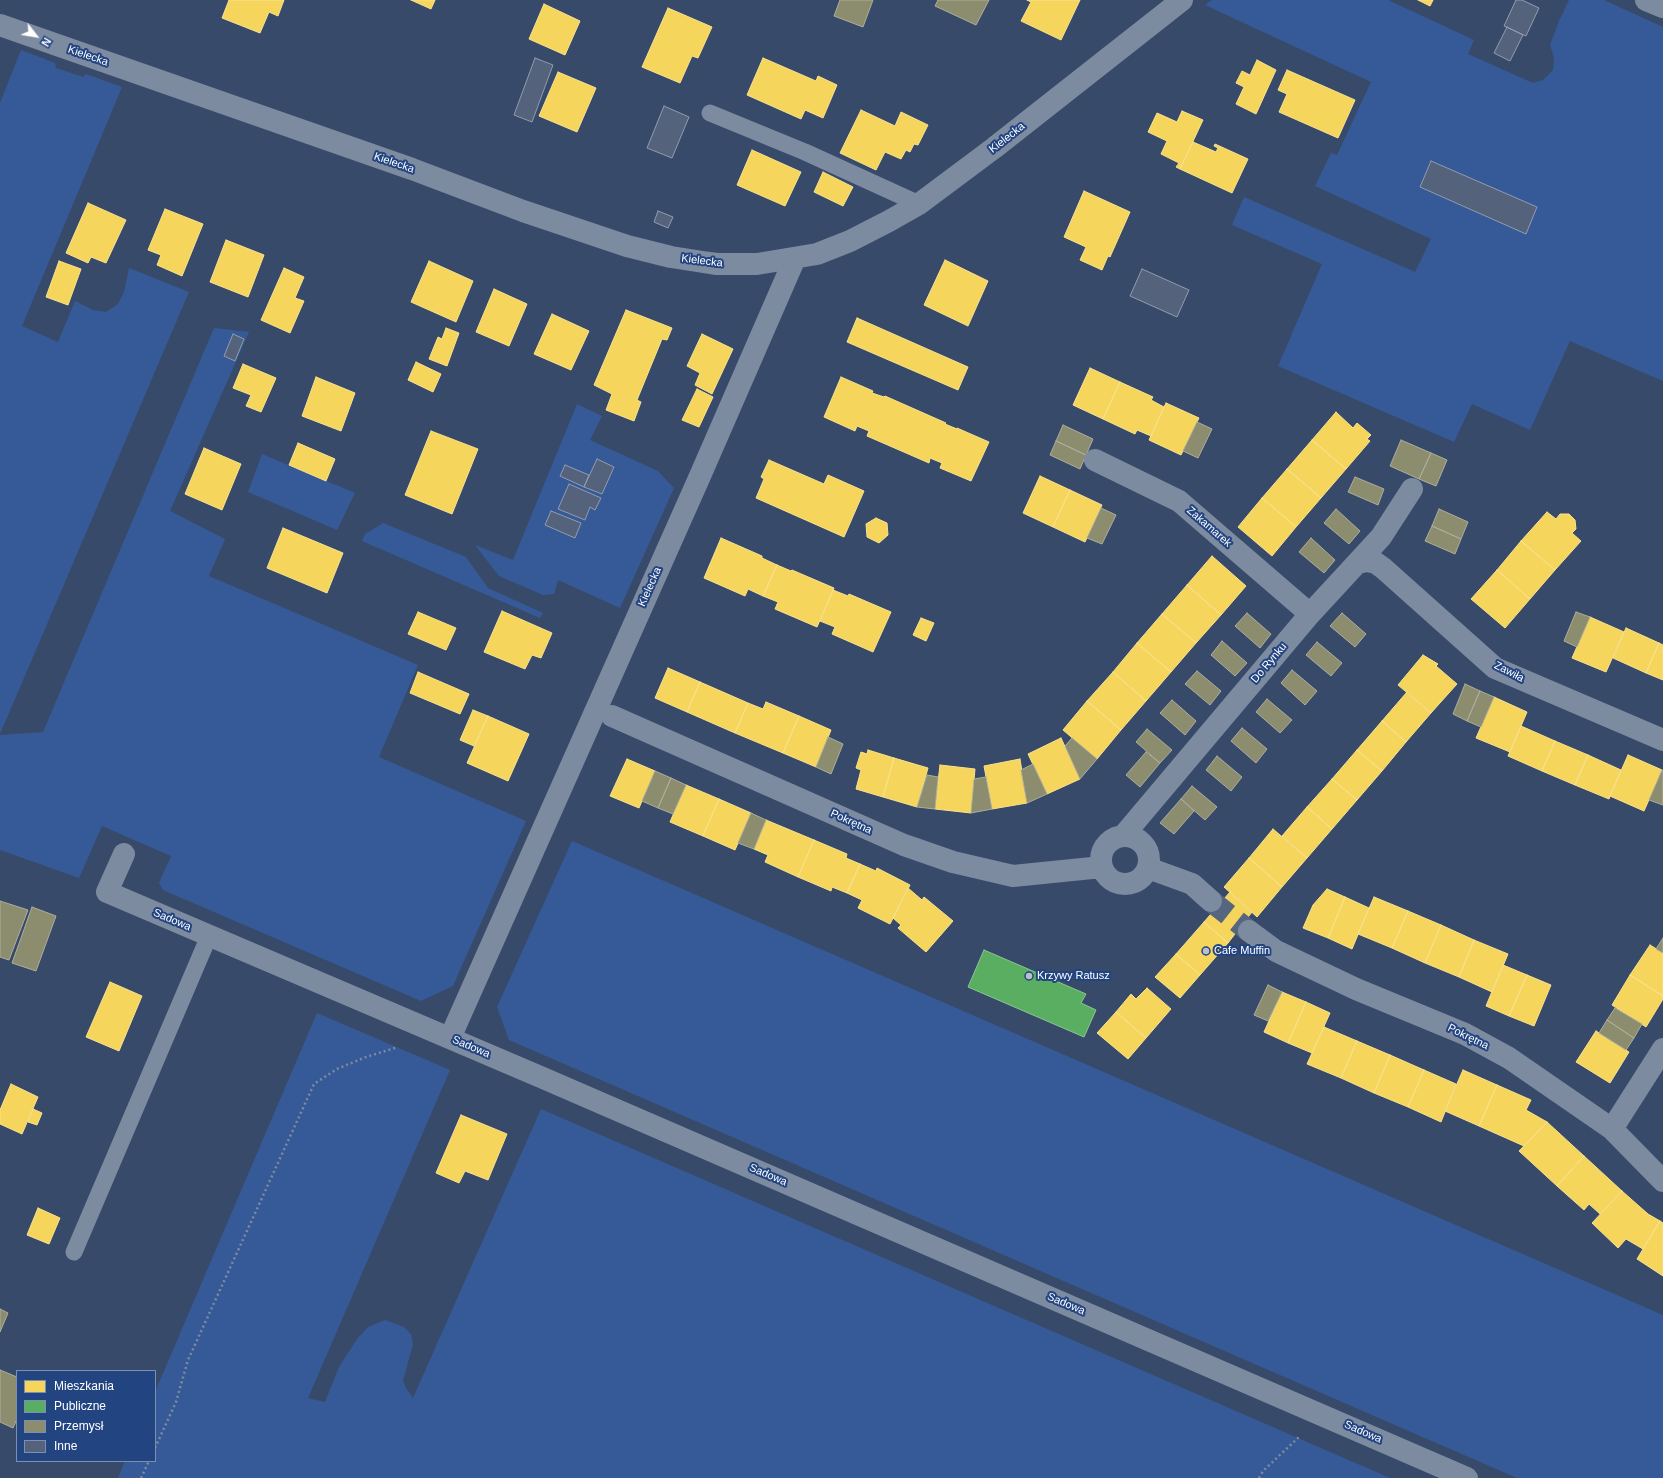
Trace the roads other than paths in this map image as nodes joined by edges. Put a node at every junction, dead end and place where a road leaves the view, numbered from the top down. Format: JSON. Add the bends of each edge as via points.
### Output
{"nodes":[{"id":1,"x":1182,"y":0,"type":"edge"},
{"id":2,"x":1646,"y":0,"type":"edge"},
{"id":3,"x":1663,"y":8,"type":"edge"},
{"id":4,"x":0,"y":25,"type":"edge"},
{"id":5,"x":710,"y":113,"type":"dead end"},
{"id":6,"x":918,"y":204,"type":"junction"},
{"id":7,"x":795,"y":258,"type":"junction"},
{"id":8,"x":1095,"y":460,"type":"dead end"},
{"id":9,"x":1412,"y":489,"type":"dead end"},
{"id":10,"x":1357,"y":563,"type":"junction"},
{"id":11,"x":1310,"y":614,"type":"junction"},
{"id":12,"x":612,"y":716,"type":"dead end"},
{"id":13,"x":1663,"y":740,"type":"edge"},
{"id":14,"x":1123,"y":836,"type":"junction"},
{"id":15,"x":124,"y":854,"type":"dead end"},
{"id":16,"x":1102,"y":867,"type":"junction"},
{"id":17,"x":1148,"y":868,"type":"junction"},
{"id":18,"x":1211,"y":901,"type":"tunnel mouth"},
{"id":19,"x":1249,"y":932,"type":"tunnel mouth"},
{"id":20,"x":209,"y":936,"type":"junction"},
{"id":21,"x":450,"y":1038,"type":"junction"},
{"id":22,"x":1663,"y":1049,"type":"edge"},
{"id":23,"x":1612,"y":1129,"type":"junction"},
{"id":24,"x":1663,"y":1180,"type":"edge"},
{"id":25,"x":74,"y":1252,"type":"dead end"},
{"id":26,"x":1467,"y":1478,"type":"edge"}],
"edges":[{"from":1,"to":6,"type":"street","name":"Kielecka","via":[[994,148]]},
{"from":2,"to":3,"type":"street"},
{"from":4,"to":7,"type":"street","name":"Kielecka","via":[[627,246],[671,257],[717,264],[757,264]]},
{"from":5,"to":6,"type":"lane","via":[[805,152]]},
{"from":6,"to":7,"type":"street","name":"Kielecka","via":[[850,241],[817,254]]},
{"from":7,"to":21,"type":"street","name":"Kielecka"},
{"from":8,"to":11,"type":"street","name":"Zakamarek","via":[[1179,501]]},
{"from":9,"to":10,"type":"street","name":"Do Rynku","via":[[1381,537]]},
{"from":10,"to":11,"type":"street","name":"Do Rynku"},
{"from":10,"to":13,"type":"street","name":"Zawiła","via":[[1368,561],[1383,568],[1495,668]]},
{"from":11,"to":14,"type":"street","name":"Do Rynku"},
{"from":12,"to":16,"type":"street","name":"Pokrętna","via":[[904,846],[953,862],[1013,876]]},
{"from":14,"to":16,"type":"street","via":[[1114,838],[1107,844],[1101,855]]},
{"from":14,"to":17,"type":"street","via":[[1140,841],[1146,848]]},
{"from":15,"to":20,"type":"street","name":"Sadowa","via":[[107,892]]},
{"from":16,"to":17,"type":"street","via":[[1109,877],[1120,883],[1132,883]]},
{"from":17,"to":18,"type":"street","via":[[1192,884]]},
{"from":19,"to":23,"type":"street","name":"Pokrętna","via":[[1282,955],[1465,1034],[1509,1058]]},
{"from":20,"to":21,"type":"street","name":"Sadowa"},
{"from":20,"to":25,"type":"lane"},
{"from":21,"to":26,"type":"street","name":"Sadowa"},
{"from":22,"to":23,"type":"street"},
{"from":23,"to":24,"type":"street","name":"Pokrętna"}]}
